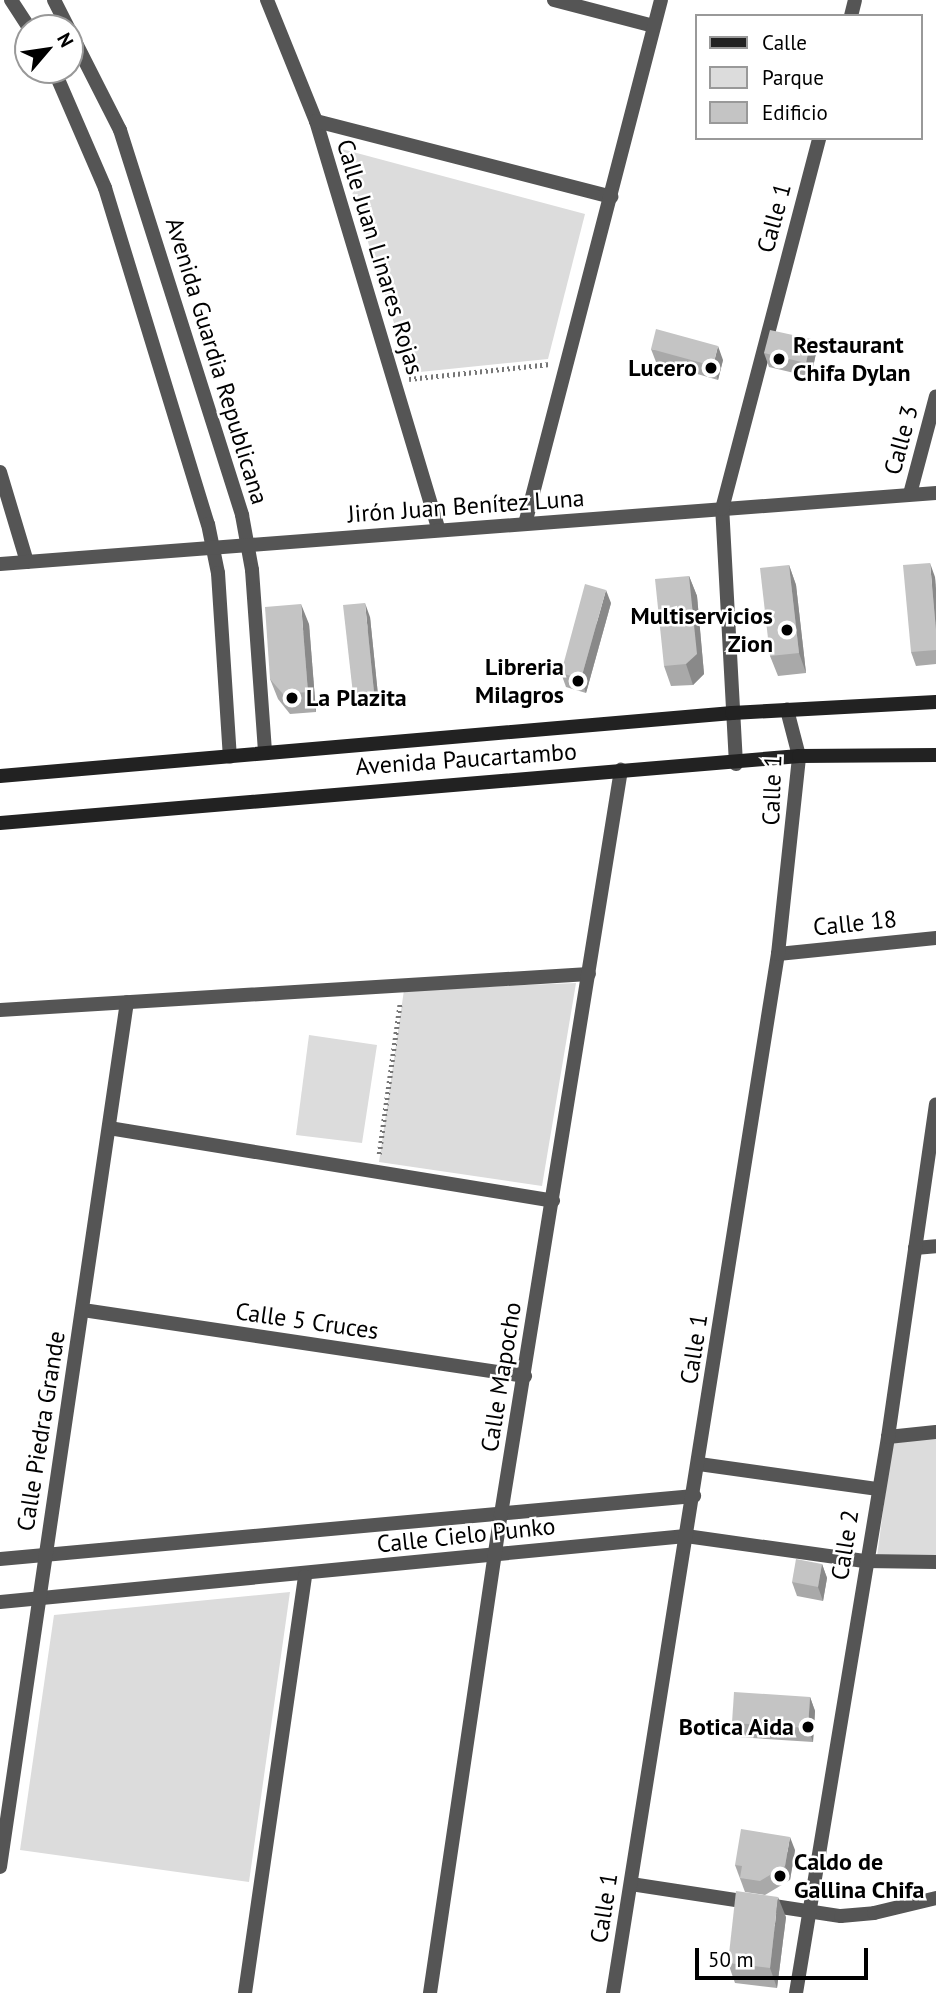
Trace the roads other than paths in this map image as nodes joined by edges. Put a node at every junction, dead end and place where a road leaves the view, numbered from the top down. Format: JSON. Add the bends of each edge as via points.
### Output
{"nodes":[{"id":1,"x":54,"y":0,"type":"edge"},
{"id":2,"x":267,"y":0,"type":"edge"},
{"id":3,"x":554,"y":0,"type":"edge"},
{"id":4,"x":661,"y":0,"type":"edge"},
{"id":5,"x":654,"y":26,"type":"junction"},
{"id":6,"x":60,"y":84,"type":"edge"},
{"id":7,"x":316,"y":121,"type":"junction"},
{"id":8,"x":818,"y":140,"type":"edge"},
{"id":9,"x":611,"y":197,"type":"junction"},
{"id":10,"x":936,"y":396,"type":"edge"},
{"id":11,"x":0,"y":472,"type":"edge"},
{"id":12,"x":936,"y":493,"type":"edge"},
{"id":13,"x":910,"y":494,"type":"junction"},
{"id":14,"x":722,"y":509,"type":"junction"},
{"id":15,"x":525,"y":524,"type":"junction"},
{"id":16,"x":439,"y":530,"type":"junction"},
{"id":17,"x":249,"y":545,"type":"junction"},
{"id":18,"x":214,"y":548,"type":"junction"},
{"id":19,"x":27,"y":562,"type":"junction"},
{"id":20,"x":0,"y":564,"type":"edge"},
{"id":21,"x":936,"y":702,"type":"edge"},
{"id":22,"x":787,"y":710,"type":"junction"},
{"id":23,"x":732,"y":713,"type":"junction"},
{"id":24,"x":265,"y":753,"type":"junction"},
{"id":25,"x":799,"y":755,"type":"junction"},
{"id":26,"x":936,"y":755,"type":"edge"},
{"id":27,"x":230,"y":757,"type":"junction"},
{"id":28,"x":736,"y":764,"type":"junction"},
{"id":29,"x":621,"y":770,"type":"junction"},
{"id":30,"x":0,"y":776,"type":"edge"},
{"id":31,"x":0,"y":823,"type":"edge"},
{"id":32,"x":936,"y":938,"type":"edge"},
{"id":33,"x":778,"y":954,"type":"junction"},
{"id":34,"x":589,"y":974,"type":"junction"},
{"id":35,"x":127,"y":1002,"type":"junction"},
{"id":36,"x":0,"y":1010,"type":"edge"},
{"id":37,"x":936,"y":1104,"type":"edge"},
{"id":38,"x":110,"y":1128,"type":"junction"},
{"id":39,"x":553,"y":1201,"type":"junction"},
{"id":40,"x":936,"y":1246,"type":"edge"},
{"id":41,"x":915,"y":1248,"type":"junction"},
{"id":42,"x":83,"y":1310,"type":"junction"},
{"id":43,"x":525,"y":1376,"type":"junction"},
{"id":44,"x":936,"y":1432,"type":"edge"},
{"id":45,"x":888,"y":1437,"type":"junction"},
{"id":46,"x":699,"y":1464,"type":"junction"},
{"id":47,"x":878,"y":1489,"type":"junction"},
{"id":48,"x":694,"y":1496,"type":"junction"},
{"id":49,"x":501,"y":1514,"type":"junction"},
{"id":50,"x":686,"y":1536,"type":"junction"},
{"id":51,"x":496,"y":1554,"type":"junction"},
{"id":52,"x":45,"y":1555,"type":"junction"},
{"id":53,"x":0,"y":1559,"type":"edge"},
{"id":54,"x":864,"y":1561,"type":"junction"},
{"id":55,"x":936,"y":1562,"type":"edge"},
{"id":56,"x":306,"y":1576,"type":"junction"},
{"id":57,"x":39,"y":1599,"type":"junction"},
{"id":58,"x":0,"y":1602,"type":"edge"},
{"id":59,"x":0,"y":1867,"type":"edge"},
{"id":60,"x":631,"y":1884,"type":"junction"},
{"id":61,"x":936,"y":1898,"type":"edge"},
{"id":62,"x":810,"y":1911,"type":"junction"},
{"id":63,"x":245,"y":1993,"type":"edge"},
{"id":64,"x":430,"y":1993,"type":"edge"},
{"id":65,"x":613,"y":1993,"type":"edge"},
{"id":66,"x":796,"y":1993,"type":"edge"}],
"edges":[{"from":1,"to":17,"type":"street","name":"Avenida Guardia Republicana","via":[[124,142]]},
{"from":2,"to":7,"type":"street","name":"Calle Juan Linares Rojas"},
{"from":3,"to":5,"type":"street"},
{"from":4,"to":5,"type":"street"},
{"from":5,"to":9,"type":"street"},
{"from":6,"to":18,"type":"street","via":[[109,200]]},
{"from":7,"to":9,"type":"street"},
{"from":7,"to":16,"type":"street","name":"Calle Juan Linares Rojas"},
{"from":8,"to":14,"type":"street","name":"Calle 1"},
{"from":9,"to":15,"type":"street"},
{"from":10,"to":13,"type":"street","name":"Calle 3"},
{"from":11,"to":19,"type":"street"},
{"from":12,"to":13,"type":"street","name":"Jirón Juan Benítez Luna"},
{"from":13,"to":14,"type":"street","name":"Jirón Juan Benítez Luna"},
{"from":14,"to":15,"type":"street","name":"Jirón Juan Benítez Luna"},
{"from":14,"to":23,"type":"street","name":"Calle 1"},
{"from":15,"to":16,"type":"street","name":"Jirón Juan Benítez Luna"},
{"from":16,"to":17,"type":"street","name":"Jirón Juan Benítez Luna"},
{"from":17,"to":18,"type":"street","name":"Jirón Juan Benítez Luna"},
{"from":17,"to":24,"type":"street","name":"Avenida Guardia Republicana"},
{"from":18,"to":19,"type":"street","name":"Jirón Juan Benítez Luna"},
{"from":18,"to":27,"type":"street"},
{"from":19,"to":20,"type":"street","name":"Jirón Juan Benítez Luna"},
{"from":21,"to":22,"type":"main road","name":"Avenida Paucartambo"},
{"from":22,"to":23,"type":"main road","name":"Avenida Paucartambo"},
{"from":22,"to":25,"type":"street","name":"Calle 1"},
{"from":23,"to":24,"type":"main road","name":"Avenida Paucartambo"},
{"from":23,"to":28,"type":"street","name":"Calle 1"},
{"from":24,"to":27,"type":"main road","name":"Avenida Paucartambo"},
{"from":25,"to":26,"type":"main road","name":"Avenida Paucartambo"},
{"from":25,"to":28,"type":"main road","name":"Avenida Paucartambo"},
{"from":25,"to":33,"type":"street","name":"Calle 1"},
{"from":27,"to":30,"type":"main road","name":"Avenida Paucartambo"},
{"from":28,"to":29,"type":"main road","name":"Avenida Paucartambo"},
{"from":29,"to":31,"type":"main road","name":"Avenida Paucartambo"},
{"from":29,"to":34,"type":"street","name":"Calle Mapocho"},
{"from":32,"to":33,"type":"street","name":"Calle 18"},
{"from":33,"to":46,"type":"street","name":"Calle 1"},
{"from":34,"to":35,"type":"street"},
{"from":34,"to":39,"type":"street","name":"Calle Mapocho"},
{"from":35,"to":36,"type":"street"},
{"from":35,"to":38,"type":"street","name":"Calle Piedra Grande"},
{"from":37,"to":41,"type":"street","name":"Calle 2"},
{"from":38,"to":39,"type":"street"},
{"from":38,"to":42,"type":"street","name":"Calle Piedra Grande"},
{"from":39,"to":43,"type":"street","name":"Calle Mapocho"},
{"from":40,"to":41,"type":"street"},
{"from":41,"to":45,"type":"street","name":"Calle 2"},
{"from":42,"to":43,"type":"street","name":"Calle 5 Cruces"},
{"from":42,"to":52,"type":"street","name":"Calle Piedra Grande"},
{"from":43,"to":49,"type":"street","name":"Calle Mapocho"},
{"from":44,"to":45,"type":"street"},
{"from":45,"to":47,"type":"street","name":"Calle 2"},
{"from":46,"to":47,"type":"street"},
{"from":46,"to":48,"type":"street","name":"Calle 1"},
{"from":47,"to":54,"type":"street","name":"Calle 2"},
{"from":48,"to":49,"type":"street","name":"Calle Cielo Punko"},
{"from":48,"to":50,"type":"street","name":"Calle 1"},
{"from":49,"to":51,"type":"street","name":"Calle Mapocho"},
{"from":49,"to":52,"type":"street","name":"Calle Cielo Punko"},
{"from":50,"to":51,"type":"street","name":"Calle Cielo Punko"},
{"from":50,"to":54,"type":"street","name":"Calle Cielo Punko"},
{"from":50,"to":60,"type":"street","name":"Calle 1"},
{"from":51,"to":56,"type":"street","name":"Calle Cielo Punko"},
{"from":51,"to":64,"type":"street","name":"Calle Mapocho"},
{"from":52,"to":53,"type":"street","name":"Calle Cielo Punko"},
{"from":52,"to":57,"type":"street","name":"Calle Piedra Grande"},
{"from":54,"to":55,"type":"street","name":"Calle Cielo Punko"},
{"from":54,"to":62,"type":"street","name":"Calle 2"},
{"from":56,"to":57,"type":"street","name":"Calle Cielo Punko"},
{"from":56,"to":63,"type":"street"},
{"from":57,"to":58,"type":"street","name":"Calle Cielo Punko"},
{"from":57,"to":59,"type":"street","name":"Calle Piedra Grande"},
{"from":60,"to":62,"type":"street"},
{"from":60,"to":65,"type":"street","name":"Calle 1"},
{"from":61,"to":62,"type":"street","via":[[874,1913]]},
{"from":62,"to":66,"type":"street","name":"Calle 2"}]}
